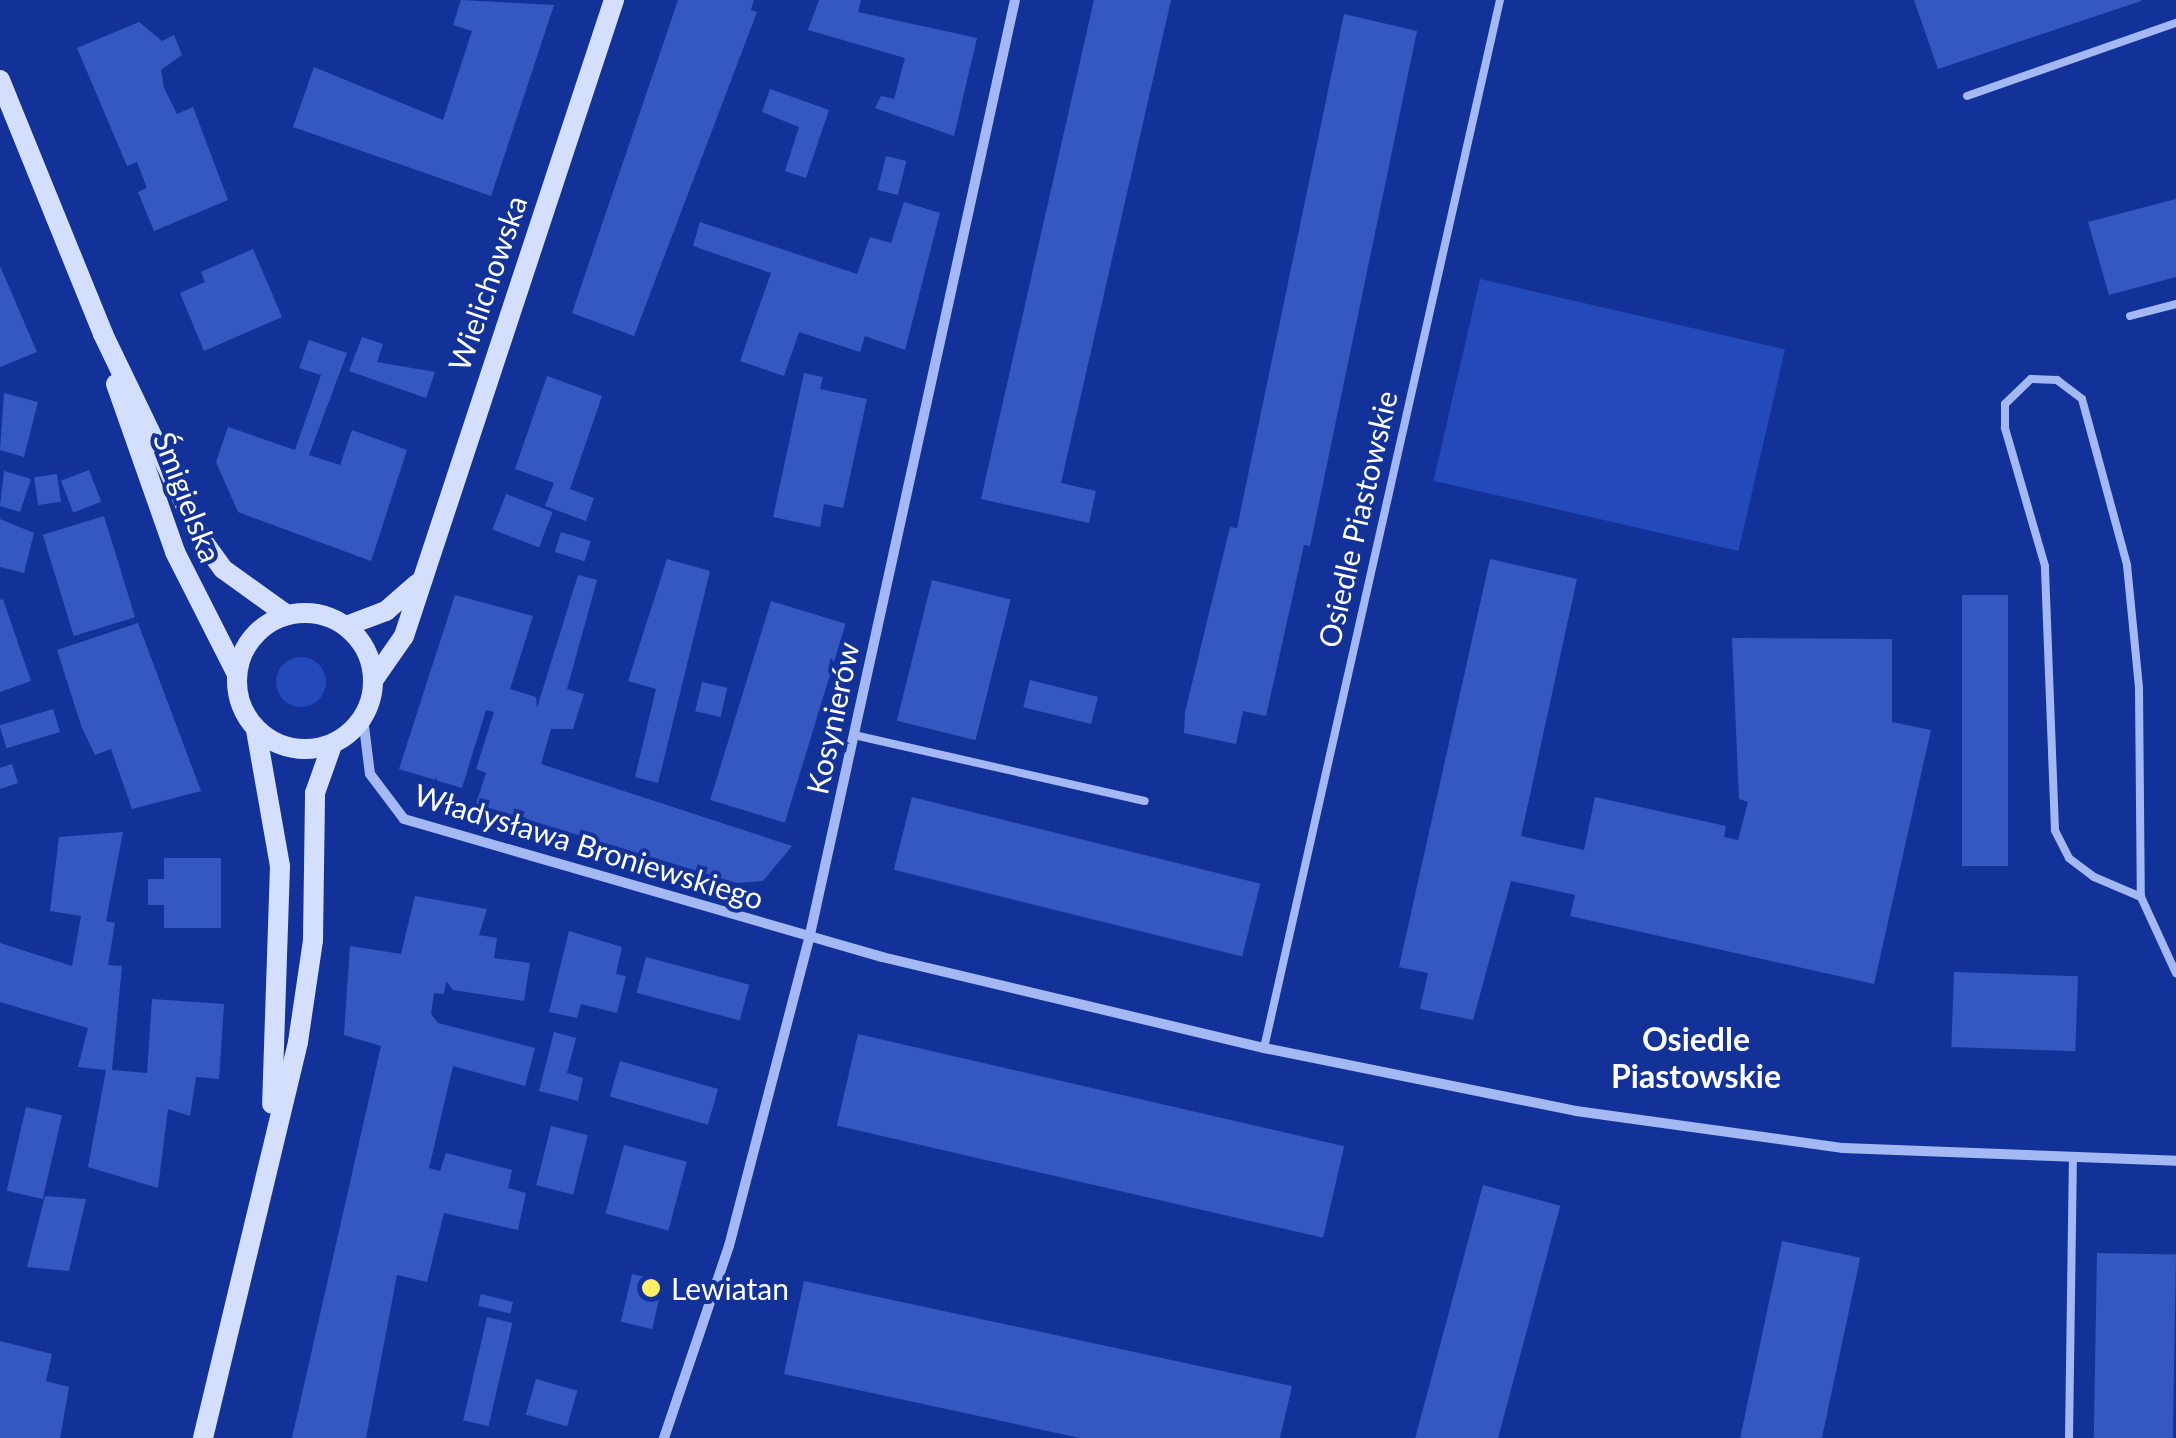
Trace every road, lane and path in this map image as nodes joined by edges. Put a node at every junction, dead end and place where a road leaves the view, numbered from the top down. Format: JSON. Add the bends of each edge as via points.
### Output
{"nodes":[{"id":1,"x":614,"y":0,"type":"edge"},
{"id":2,"x":1015,"y":0,"type":"edge"},
{"id":3,"x":1500,"y":0,"type":"edge"},
{"id":4,"x":2176,"y":23,"type":"edge"},
{"id":5,"x":0,"y":80,"type":"edge"},
{"id":6,"x":1968,"y":96,"type":"dead end"},
{"id":7,"x":2176,"y":304,"type":"edge"},
{"id":8,"x":2130,"y":316,"type":"dead end"},
{"id":9,"x":103,"y":334,"type":"junction"},
{"id":10,"x":418,"y":584,"type":"junction"},
{"id":11,"x":288,"y":615,"type":"junction"},
{"id":12,"x":346,"y":626,"type":"junction"},
{"id":13,"x":237,"y":674,"type":"junction"},
{"id":14,"x":374,"y":679,"type":"junction"},
{"id":15,"x":363,"y":718,"type":"junction"},
{"id":16,"x":256,"y":730,"type":"junction"},
{"id":17,"x":854,"y":735,"type":"junction"},
{"id":18,"x":332,"y":745,"type":"junction"},
{"id":19,"x":1145,"y":802,"type":"dead end"},
{"id":20,"x":2142,"y":897,"type":"junction"},
{"id":21,"x":810,"y":939,"type":"junction"},
{"id":22,"x":2175,"y":957,"type":"edge"},
{"id":23,"x":2176,"y":973,"type":"edge"},
{"id":24,"x":1264,"y":1048,"type":"junction"},
{"id":25,"x":269,"y":1151,"type":"junction"},
{"id":26,"x":2073,"y":1160,"type":"junction"},
{"id":27,"x":2176,"y":1161,"type":"edge"},
{"id":28,"x":204,"y":1438,"type":"edge"},
{"id":29,"x":664,"y":1438,"type":"edge"},
{"id":30,"x":2069,"y":1438,"type":"edge"}],
"edges":[{"from":1,"to":10,"type":"street","name":"Wielichowska"},
{"from":2,"to":17,"type":"street","name":"Kosynierów"},
{"from":3,"to":24,"type":"lane","name":"Osiedle Piastowskie"},
{"from":4,"to":6,"type":"lane"},
{"from":5,"to":9,"type":"street","name":"Śmigielska"},
{"from":7,"to":8,"type":"lane"},
{"from":9,"to":11,"type":"street","name":"Śmigielska","via":[[202,540],[223,568]]},
{"from":9,"to":13,"type":"street","name":"Śmigielska","via":[[175,552]]},
{"from":10,"to":12,"type":"street","via":[[386,611]]},
{"from":10,"to":14,"type":"street","name":"Wielichowska","via":[[404,636]]},
{"from":11,"to":12,"type":"street","via":[[328,616]]},
{"from":11,"to":13,"type":"street","via":[[253,636]]},
{"from":12,"to":14,"type":"street","via":[[370,659]]},
{"from":13,"to":16,"type":"street"},
{"from":14,"to":15,"type":"street"},
{"from":15,"to":18,"type":"street"},
{"from":15,"to":21,"type":"street","name":"Władysława Broniewskiego","via":[[370,774],[404,818]]},
{"from":16,"to":18,"type":"street","via":[[292,749]]},
{"from":16,"to":25,"type":"street","via":[[272,793],[282,921]]},
{"from":17,"to":19,"type":"lane"},
{"from":17,"to":21,"type":"street","name":"Kosynierów"},
{"from":18,"to":25,"type":"street","via":[[315,793],[313,940],[298,1042]]},
{"from":20,"to":20,"type":"lane","via":[[2069,858],[2054,830],[2045,566],[2005,428],[2005,404],[2031,379],[2058,380],[2082,398],[2127,565],[2139,688]]},
{"from":20,"to":22,"type":"lane"},
{"from":21,"to":24,"type":"street"},
{"from":21,"to":29,"type":"street","name":"Kosynierów","via":[[729,1246]]},
{"from":22,"to":23,"type":"lane"},
{"from":24,"to":26,"type":"street","via":[[1714,1133]]},
{"from":25,"to":28,"type":"street"},
{"from":26,"to":27,"type":"street"},
{"from":26,"to":30,"type":"lane"}]}
